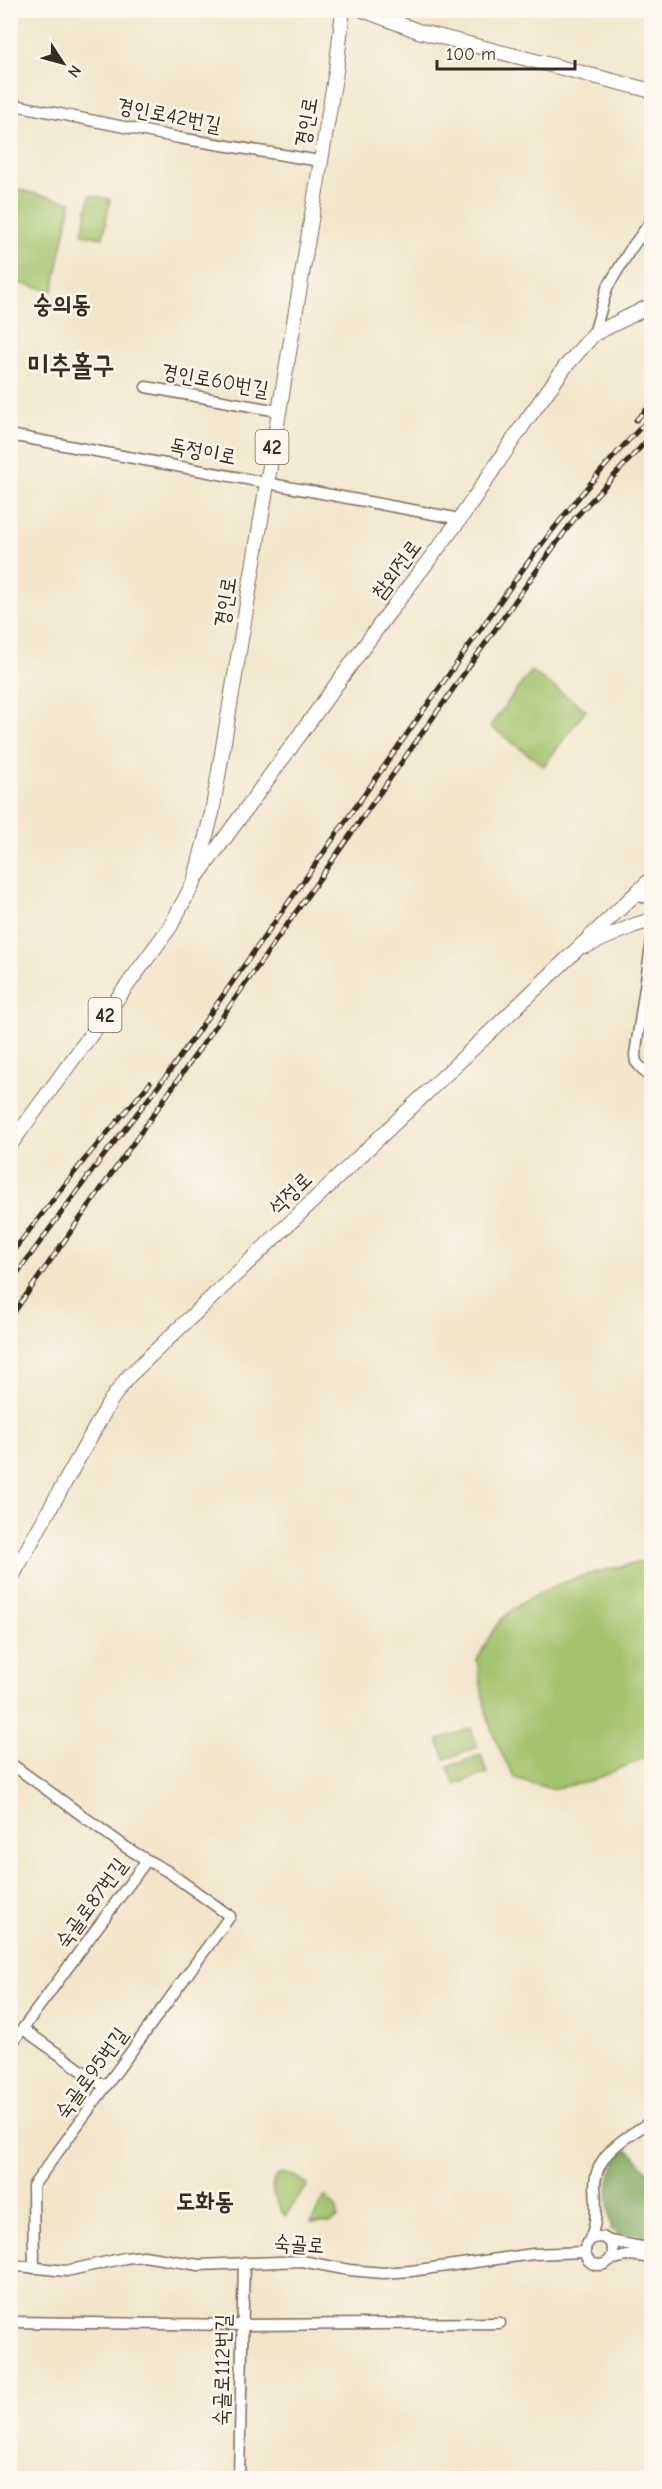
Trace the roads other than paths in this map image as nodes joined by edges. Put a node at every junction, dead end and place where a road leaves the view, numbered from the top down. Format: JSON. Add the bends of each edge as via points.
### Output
{"nodes":[{"id":1,"x":343,"y":10,"type":"edge"},
{"id":2,"x":363,"y":10,"type":"edge"},
{"id":3,"x":651,"y":91,"type":"edge"},
{"id":4,"x":10,"y":104,"type":"edge"},
{"id":5,"x":320,"y":161,"type":"junction"},
{"id":6,"x":651,"y":220,"type":"edge"},
{"id":7,"x":651,"y":305,"type":"edge"},
{"id":8,"x":594,"y":334,"type":"junction"},
{"id":9,"x":146,"y":387,"type":"dead end"},
{"id":10,"x":278,"y":411,"type":"junction"},
{"id":11,"x":10,"y":435,"type":"edge"},
{"id":12,"x":266,"y":482,"type":"junction"},
{"id":13,"x":460,"y":519,"type":"junction"},
{"id":14,"x":651,"y":878,"type":"edge"},
{"id":15,"x":194,"y":882,"type":"junction"},
{"id":16,"x":634,"y":896,"type":"junction"},
{"id":17,"x":651,"y":898,"type":"edge"},
{"id":18,"x":651,"y":920,"type":"edge"},
{"id":19,"x":651,"y":940,"type":"edge"},
{"id":20,"x":571,"y":954,"type":"junction"},
{"id":21,"x":651,"y":1080,"type":"edge"},
{"id":22,"x":10,"y":1145,"type":"edge"},
{"id":23,"x":10,"y":1580,"type":"edge"},
{"id":24,"x":10,"y":1763,"type":"edge"},
{"id":25,"x":147,"y":1860,"type":"junction"},
{"id":26,"x":23,"y":2029,"type":"junction"},
{"id":27,"x":10,"y":2046,"type":"edge"},
{"id":28,"x":105,"y":2088,"type":"junction"},
{"id":29,"x":651,"y":2121,"type":"edge"},
{"id":30,"x":597,"y":2217,"type":"junction"},
{"id":31,"x":608,"y":2240,"type":"junction"},
{"id":32,"x":587,"y":2246,"type":"junction"},
{"id":33,"x":651,"y":2249,"type":"edge"},
{"id":34,"x":651,"y":2258,"type":"edge"},
{"id":35,"x":610,"y":2260,"type":"junction"},
{"id":36,"x":244,"y":2262,"type":"junction"},
{"id":37,"x":10,"y":2265,"type":"edge"},
{"id":38,"x":34,"y":2268,"type":"junction"},
{"id":39,"x":10,"y":2322,"type":"edge"},
{"id":40,"x":500,"y":2323,"type":"dead end"},
{"id":41,"x":243,"y":2325,"type":"junction"},
{"id":42,"x":239,"y":2478,"type":"edge"}],
"edges":[{"from":1,"to":5,"type":"main road","name":"경인로","number":"42"},
{"from":2,"to":3,"type":"main road","via":[[418,31]]},
{"from":4,"to":5,"type":"street","name":"경인로42번길"},
{"from":5,"to":10,"type":"main road","name":"경인로","number":"42"},
{"from":6,"to":8,"type":"street","via":[[607,288]]},
{"from":7,"to":8,"type":"main road","name":"참외전로"},
{"from":8,"to":13,"type":"main road","name":"참외전로","via":[[565,367]]},
{"from":9,"to":10,"type":"street","name":"경인로60번길"},
{"from":10,"to":12,"type":"main road","name":"경인로","number":"42"},
{"from":11,"to":12,"type":"street","name":"독정이로"},
{"from":12,"to":13,"type":"street","name":"독정이로"},
{"from":12,"to":15,"type":"main road","name":"경인로","number":"42","via":[[212,813]]},
{"from":13,"to":15,"type":"main road","name":"참외전로"},
{"from":14,"to":16,"type":"main road","name":"석정로"},
{"from":15,"to":22,"type":"main road","name":"경인로","number":"42","via":[[170,927]]},
{"from":16,"to":17,"type":"street"},
{"from":16,"to":20,"type":"main road","name":"석정로"},
{"from":18,"to":20,"type":"main road"},
{"from":19,"to":21,"type":"street","via":[[635,1055]]},
{"from":20,"to":23,"type":"main road","name":"석정로","via":[[129,1377],[111,1400]]},
{"from":24,"to":25,"type":"street","name":"숙골로87번길"},
{"from":25,"to":26,"type":"street","name":"숙골로87번길"},
{"from":25,"to":28,"type":"street","name":"숙골로95번길","via":[[230,1916]]},
{"from":26,"to":27,"type":"street","name":"숙골로87번길"},
{"from":26,"to":28,"type":"street"},
{"from":28,"to":38,"type":"street","name":"숙골로95번길","via":[[31,2189]]},
{"from":29,"to":30,"type":"street","via":[[612,2149],[599,2167],[595,2183]]},
{"from":30,"to":31,"type":"street"},
{"from":30,"to":32,"type":"street"},
{"from":31,"to":32,"type":"street","name":"숙골로","via":[[600,2236]]},
{"from":31,"to":33,"type":"street","name":"숙골로"},
{"from":31,"to":35,"type":"street","via":[[613,2248]]},
{"from":32,"to":35,"type":"street","name":"숙골로","via":[[588,2259],[595,2264]]},
{"from":32,"to":36,"type":"street","name":"숙골로","via":[[383,2273],[302,2261]]},
{"from":34,"to":35,"type":"street","name":"숙골로","via":[[631,2255]]},
{"from":36,"to":38,"type":"street","name":"숙골로","via":[[199,2265],[144,2256],[66,2271]]},
{"from":36,"to":41,"type":"street","name":"숙골로112번길"},
{"from":37,"to":38,"type":"street","name":"숙골로"},
{"from":39,"to":41,"type":"street"},
{"from":40,"to":41,"type":"street"},
{"from":41,"to":42,"type":"street","name":"숙골로112번길"}]}
